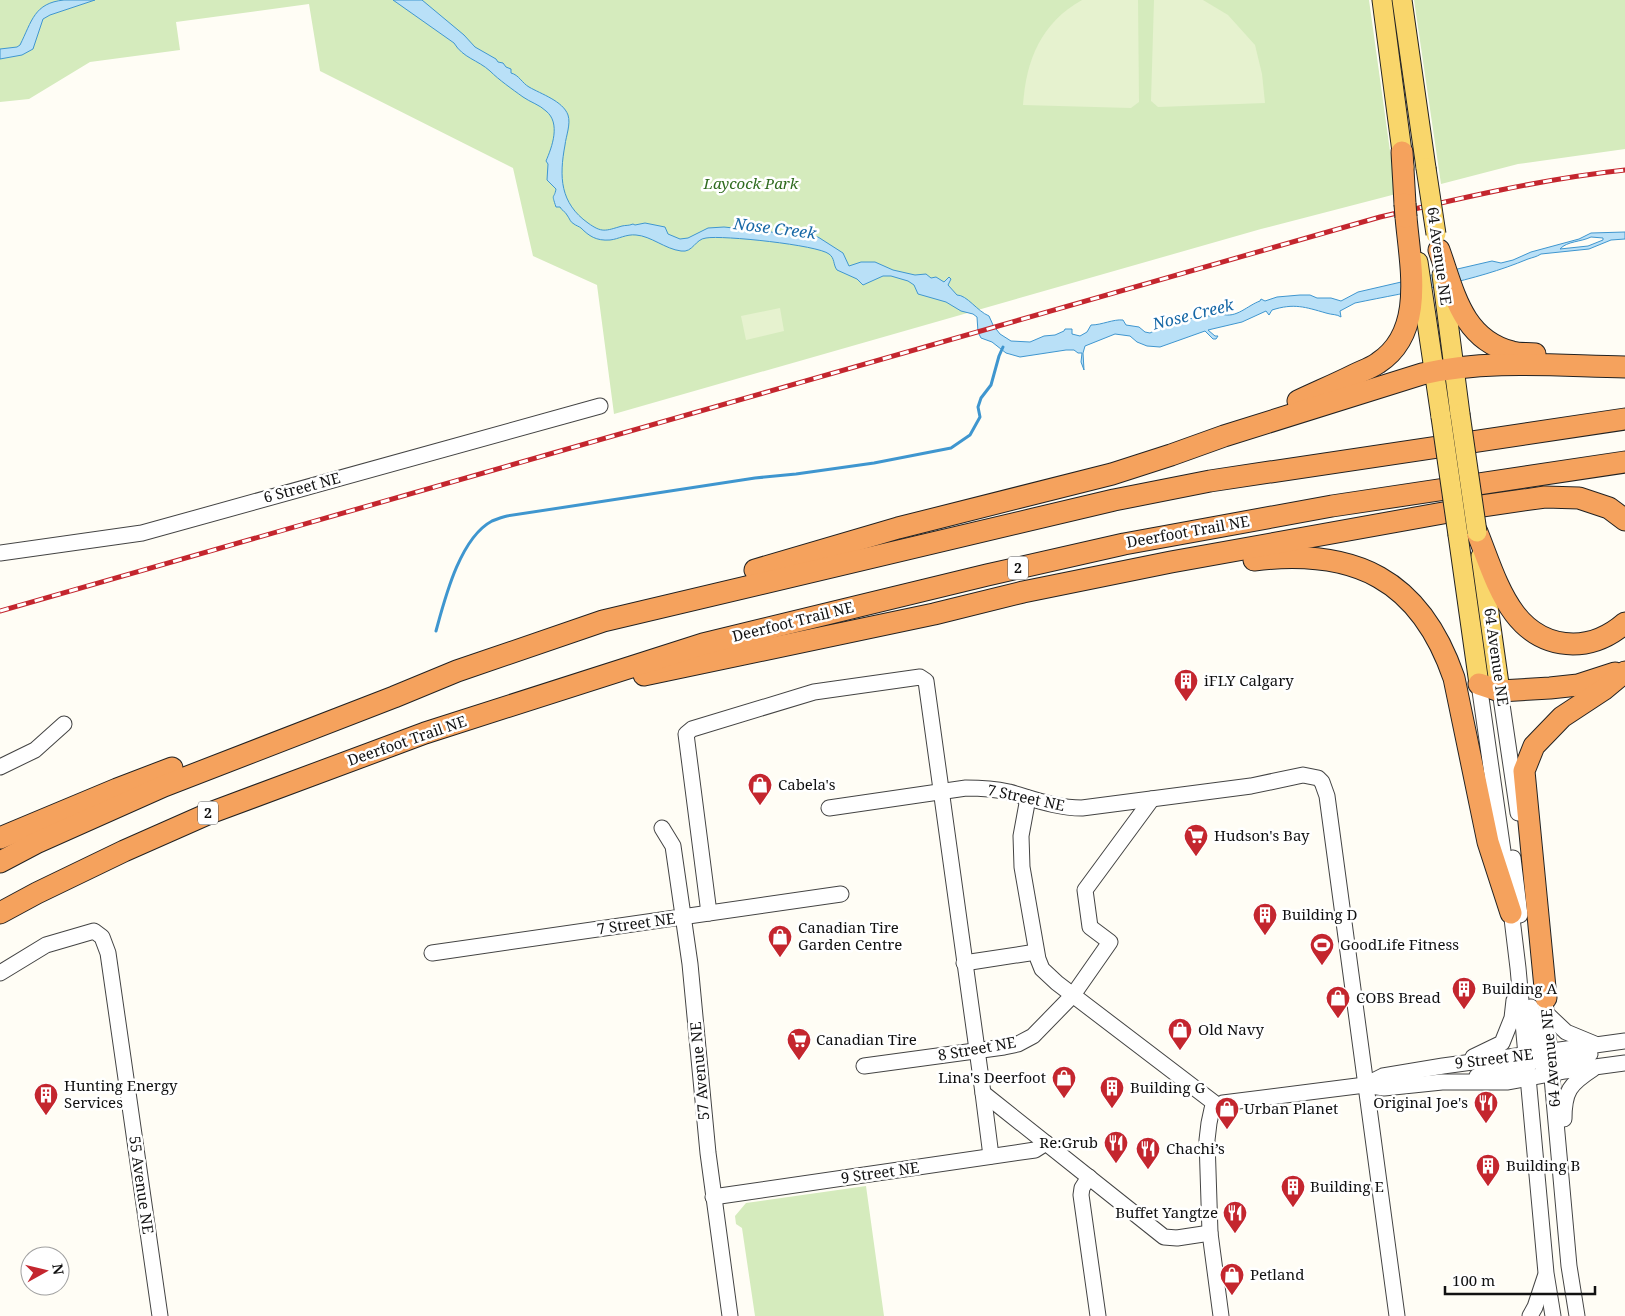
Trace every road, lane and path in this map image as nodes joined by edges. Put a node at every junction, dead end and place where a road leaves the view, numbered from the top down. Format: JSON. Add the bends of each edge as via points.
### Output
{"nodes":[{"id":1,"x":1382,"y":0,"type":"edge"},
{"id":2,"x":1402,"y":0,"type":"edge"},
{"id":3,"x":1402,"y":152,"type":"joint"},
{"id":4,"x":1407,"y":199,"type":"junction"},
{"id":5,"x":1438,"y":242,"type":"junction"},
{"id":6,"x":1625,"y":365,"type":"edge"},
{"id":7,"x":1444,"y":370,"type":"junction"},
{"id":8,"x":600,"y":406,"type":"dead end"},
{"id":9,"x":1625,"y":419,"type":"edge"},
{"id":10,"x":1224,"y":436,"type":"junction"},
{"id":11,"x":1625,"y":462,"type":"edge"},
{"id":12,"x":1625,"y":520,"type":"edge"},
{"id":13,"x":1467,"y":534,"type":"junction"},
{"id":14,"x":0,"y":552,"type":"edge"},
{"id":15,"x":1023,"y":592,"type":"junction"},
{"id":16,"x":698,"y":598,"type":"junction"},
{"id":17,"x":1625,"y":623,"type":"edge"},
{"id":18,"x":1625,"y":671,"type":"edge"},
{"id":19,"x":1479,"y":684,"type":"junction"},
{"id":20,"x":1500,"y":691,"type":"junction"},
{"id":21,"x":394,"y":697,"type":"junction"},
{"id":22,"x":64,"y":724,"type":"dead end"},
{"id":23,"x":425,"y":734,"type":"junction"},
{"id":24,"x":1487,"y":743,"type":"junction"},
{"id":25,"x":0,"y":767,"type":"edge"},
{"id":26,"x":940,"y":792,"type":"junction"},
{"id":27,"x":1028,"y":798,"type":"junction"},
{"id":28,"x":1152,"y":800,"type":"junction"},
{"id":29,"x":830,"y":808,"type":"dead end"},
{"id":30,"x":662,"y":828,"type":"dead end"},
{"id":31,"x":0,"y":838,"type":"edge"},
{"id":32,"x":0,"y":862,"type":"edge"},
{"id":33,"x":841,"y":894,"type":"dead end"},
{"id":34,"x":0,"y":913,"type":"edge"},
{"id":35,"x":710,"y":913,"type":"junction"},
{"id":36,"x":1511,"y":913,"type":"junction"},
{"id":37,"x":683,"y":917,"type":"junction"},
{"id":38,"x":1036,"y":952,"type":"junction"},
{"id":39,"x":432,"y":954,"type":"dead end"},
{"id":40,"x":964,"y":962,"type":"junction"},
{"id":41,"x":1518,"y":968,"type":"junction"},
{"id":42,"x":0,"y":973,"type":"edge"},
{"id":43,"x":1072,"y":995,"type":"junction"},
{"id":44,"x":1546,"y":1006,"type":"junction"},
{"id":45,"x":1625,"y":1041,"type":"edge"},
{"id":46,"x":1597,"y":1044,"type":"junction"},
{"id":47,"x":1625,"y":1045,"type":"edge"},
{"id":48,"x":977,"y":1051,"type":"junction"},
{"id":49,"x":1541,"y":1061,"type":"junction"},
{"id":50,"x":1625,"y":1063,"type":"edge"},
{"id":51,"x":864,"y":1066,"type":"dead end"},
{"id":52,"x":1443,"y":1066,"type":"junction"},
{"id":53,"x":1596,"y":1067,"type":"junction"},
{"id":54,"x":1528,"y":1080,"type":"junction"},
{"id":55,"x":1442,"y":1082,"type":"junction"},
{"id":56,"x":1365,"y":1085,"type":"junction"},
{"id":57,"x":983,"y":1093,"type":"junction"},
{"id":58,"x":1217,"y":1105,"type":"junction"},
{"id":59,"x":1046,"y":1143,"type":"junction"},
{"id":60,"x":992,"y":1156,"type":"junction"},
{"id":61,"x":1089,"y":1178,"type":"junction"},
{"id":62,"x":713,"y":1197,"type":"junction"},
{"id":63,"x":1567,"y":1228,"type":"junction"},
{"id":64,"x":1210,"y":1233,"type":"junction"},
{"id":65,"x":1546,"y":1273,"type":"junction"},
{"id":66,"x":160,"y":1316,"type":"edge"},
{"id":67,"x":730,"y":1316,"type":"edge"},
{"id":68,"x":1098,"y":1316,"type":"edge"},
{"id":69,"x":1221,"y":1316,"type":"edge"},
{"id":70,"x":1397,"y":1316,"type":"edge"},
{"id":71,"x":1530,"y":1316,"type":"edge"},
{"id":72,"x":1553,"y":1316,"type":"edge"},
{"id":73,"x":1576,"y":1316,"type":"edge"}],
"edges":[{"from":1,"to":3,"type":"main road"},
{"from":2,"to":5,"type":"main road","name":"64 Avenue NE","bridge":true},
{"from":3,"to":4,"type":"highway"},
{"from":4,"to":7,"type":"main road","name":"64 Avenue NE"},
{"from":4,"to":10,"type":"highway","via":[[1412,292],[1408,323],[1396,347],[1378,364]]},
{"from":5,"to":6,"type":"highway","via":[[1463,315],[1488,341],[1513,352],[1592,358]]},
{"from":5,"to":7,"type":"main road","name":"64 Avenue NE"},
{"from":6,"to":7,"type":"highway","via":[[1494,365]]},
{"from":7,"to":10,"type":"highway"},
{"from":7,"to":13,"type":"main road","name":"64 Avenue NE","bridge":true,"via":[[1441,417]]},
{"from":7,"to":13,"type":"main road","name":"64 Avenue NE","bridge":true,"via":[[1460,414]]},
{"from":8,"to":14,"type":"street","name":"6 Street NE","via":[[142,533]]},
{"from":9,"to":16,"type":"highway","via":[[1142,494]]},
{"from":10,"to":16,"type":"highway","via":[[1112,474],[898,528],[712,583]]},
{"from":11,"to":23,"type":"highway","name":"Deerfoot Trail NE","number":"2","via":[[1332,506],[1124,544],[987,574],[703,644]]},
{"from":12,"to":15,"type":"highway","via":[[1609,508],[1590,501],[1568,497],[1532,498],[1171,562]]},
{"from":13,"to":17,"type":"highway","via":[[1509,606],[1536,634],[1555,642],[1585,643],[1602,638]]},
{"from":13,"to":19,"type":"main road","name":"64 Avenue NE"},
{"from":13,"to":20,"type":"main road","name":"64 Avenue NE"},
{"from":15,"to":23,"type":"highway","via":[[612,682],[448,732]]},
{"from":15,"to":36,"type":"highway","via":[[1292,557],[1346,564],[1397,588],[1427,621],[1447,660],[1458,697],[1488,842]]},
{"from":16,"to":21,"type":"highway","via":[[603,621],[457,671]]},
{"from":18,"to":20,"type":"highway","via":[[1578,685]]},
{"from":18,"to":44,"type":"highway","via":[[1603,690],[1562,716],[1534,746],[1524,771]]},
{"from":19,"to":20,"type":"highway"},
{"from":19,"to":24,"type":"street","name":"64 Avenue NE"},
{"from":20,"to":44,"type":"street","name":"64 Avenue NE"},
{"from":21,"to":31,"type":"highway","via":[[159,773]]},
{"from":21,"to":32,"type":"highway","via":[[164,786]]},
{"from":22,"to":25,"type":"street","via":[[35,750]]},
{"from":23,"to":34,"type":"highway","name":"Deerfoot Trail NE","number":"2","via":[[210,813],[115,855]]},
{"from":24,"to":36,"type":"street","name":"64 Avenue NE"},
{"from":24,"to":49,"type":"street","via":[[1503,793]]},
{"from":26,"to":27,"type":"street","name":"7 Street NE","via":[[980,788]]},
{"from":26,"to":29,"type":"street","name":"7 Street NE"},
{"from":26,"to":35,"type":"street","via":[[926,681],[920,677],[814,692],[692,729],[686,734]]},
{"from":26,"to":40,"type":"street"},
{"from":27,"to":28,"type":"street","name":"7 Street NE","via":[[1069,808]]},
{"from":27,"to":38,"type":"street","via":[[1021,853]]},
{"from":28,"to":43,"type":"street","name":"8 Street NE","via":[[1085,890],[1090,927],[1110,942]]},
{"from":28,"to":56,"type":"street","name":"7 Street NE","via":[[1296,776],[1311,776],[1322,782],[1327,796]]},
{"from":30,"to":37,"type":"street","name":"57 Avenue NE","via":[[673,846]]},
{"from":33,"to":35,"type":"street","name":"7 Street NE"},
{"from":35,"to":37,"type":"street","name":"7 Street NE"},
{"from":36,"to":41,"type":"street","name":"64 Avenue NE"},
{"from":37,"to":39,"type":"street","name":"7 Street NE"},
{"from":37,"to":62,"type":"street","name":"57 Avenue NE","via":[[694,994]]},
{"from":38,"to":40,"type":"street"},
{"from":38,"to":43,"type":"street","via":[[1042,969]]},
{"from":40,"to":48,"type":"street"},
{"from":41,"to":49,"type":"street","name":"64 Avenue NE"},
{"from":41,"to":52,"type":"street","via":[[1512,1018],[1502,1043],[1479,1055]]},
{"from":42,"to":66,"type":"street","name":"55 Avenue NE","via":[[46,945],[94,931],[102,937],[108,953]]},
{"from":43,"to":48,"type":"street","name":"8 Street NE","via":[[1026,1040]]},
{"from":43,"to":58,"type":"street"},
{"from":44,"to":46,"type":"street","via":[[1566,1032]]},
{"from":44,"to":49,"type":"street","name":"64 Avenue NE"},
{"from":45,"to":46,"type":"street","name":"9 Street NE"},
{"from":46,"to":49,"type":"street","name":"9 Street NE"},
{"from":47,"to":49,"type":"street"},
{"from":48,"to":51,"type":"street","name":"8 Street NE"},
{"from":48,"to":57,"type":"street"},
{"from":49,"to":52,"type":"street","name":"9 Street NE"},
{"from":49,"to":53,"type":"street","name":"9 Street NE"},
{"from":49,"to":54,"type":"street","name":"9 Street NE"},
{"from":49,"to":54,"type":"street","name":"64 Avenue NE"},
{"from":49,"to":55,"type":"street"},
{"from":49,"to":63,"type":"street","name":"64 Avenue NE"},
{"from":50,"to":53,"type":"street","name":"9 Street NE"},
{"from":52,"to":56,"type":"street","name":"9 Street NE","via":[[1383,1076]]},
{"from":53,"to":63,"type":"street","via":[[1572,1085],[1564,1105],[1572,1206]]},
{"from":54,"to":55,"type":"street","name":"9 Street NE"},
{"from":54,"to":65,"type":"street","name":"64 Avenue NE"},
{"from":55,"to":56,"type":"street","name":"9 Street NE","via":[[1384,1088]]},
{"from":56,"to":58,"type":"street","name":"9 Street NE"},
{"from":56,"to":70,"type":"street"},
{"from":57,"to":59,"type":"street"},
{"from":57,"to":60,"type":"street"},
{"from":58,"to":64,"type":"street","via":[[1212,1109],[1207,1140]]},
{"from":59,"to":60,"type":"street","name":"9 Street NE","via":[[1036,1150]]},
{"from":59,"to":61,"type":"street"},
{"from":60,"to":62,"type":"street","name":"9 Street NE"},
{"from":61,"to":64,"type":"street","via":[[1164,1237]]},
{"from":61,"to":68,"type":"street","via":[[1081,1195]]},
{"from":62,"to":67,"type":"street","name":"57 Avenue NE"},
{"from":63,"to":73,"type":"street","name":"64 Avenue NE"},
{"from":64,"to":69,"type":"street"},
{"from":65,"to":71,"type":"street"},
{"from":65,"to":72,"type":"street","name":"64 Avenue NE"}]}
